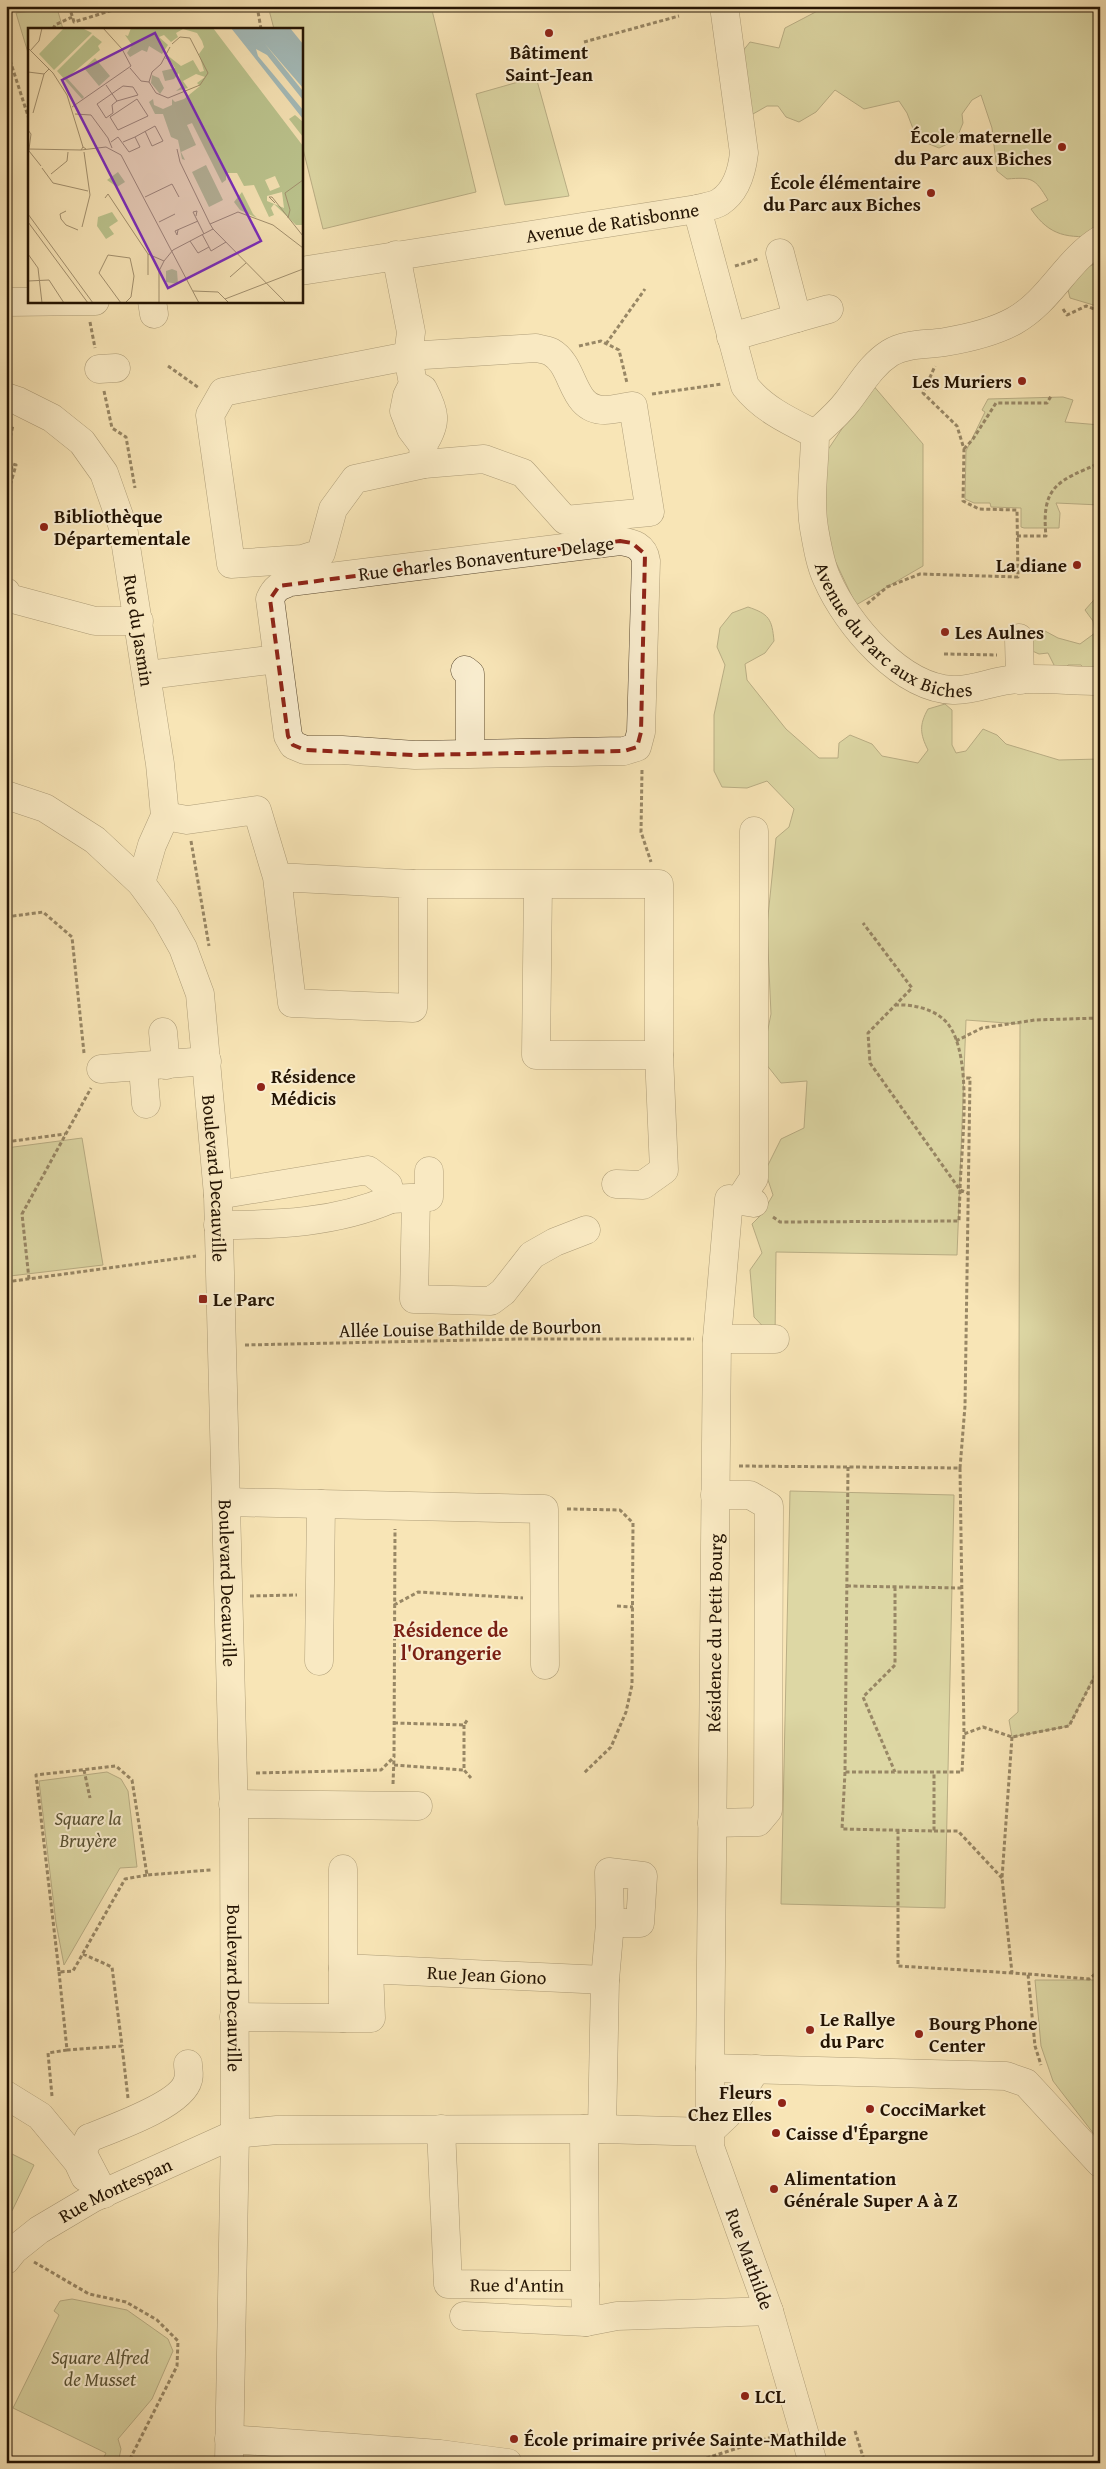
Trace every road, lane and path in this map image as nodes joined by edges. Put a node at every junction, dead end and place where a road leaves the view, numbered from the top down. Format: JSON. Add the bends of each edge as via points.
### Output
{"nodes":[{"id":1,"x":69,"y":6,"type":"edge"},
{"id":2,"x":126,"y":6,"type":"edge"},
{"id":3,"x":257,"y":6,"type":"edge"},
{"id":4,"x":724,"y":6,"type":"edge"},
{"id":5,"x":72,"y":16,"type":"junction"},
{"id":6,"x":679,"y":16,"type":"dead end"},
{"id":7,"x":54,"y":28,"type":"edge"},
{"id":8,"x":261,"y":28,"type":"edge"},
{"id":9,"x":584,"y":42,"type":"dead end"},
{"id":10,"x":6,"y":48,"type":"edge"},
{"id":11,"x":28,"y":116,"type":"edge"},
{"id":12,"x":697,"y":209,"type":"junction"},
{"id":13,"x":1100,"y":240,"type":"edge"},
{"id":14,"x":780,"y":253,"type":"joint"},
{"id":15,"x":389,"y":257,"type":"junction"},
{"id":16,"x":302,"y":271,"type":"edge"},
{"id":17,"x":713,"y":272,"type":"junction"},
{"id":18,"x":644,"y":289,"type":"dead end"},
{"id":19,"x":1050,"y":290,"type":"junction"},
{"id":20,"x":6,"y":302,"type":"edge"},
{"id":21,"x":28,"y":302,"type":"edge"},
{"id":22,"x":829,"y":309,"type":"dead end"},
{"id":23,"x":797,"y":318,"type":"junction"},
{"id":24,"x":1100,"y":318,"type":"edge"},
{"id":25,"x":731,"y":337,"type":"junction"},
{"id":26,"x":946,"y":342,"type":"junction"},
{"id":27,"x":606,"y":344,"type":"junction"},
{"id":28,"x":552,"y":353,"type":"junction"},
{"id":29,"x":408,"y":356,"type":"junction"},
{"id":30,"x":168,"y":366,"type":"dead end"},
{"id":31,"x":745,"y":386,"type":"junction"},
{"id":32,"x":1051,"y":396,"type":"dead end"},
{"id":33,"x":219,"y":400,"type":"junction"},
{"id":34,"x":632,"y":406,"type":"junction"},
{"id":35,"x":10,"y":409,"type":"edge"},
{"id":36,"x":815,"y":434,"type":"junction"},
{"id":37,"x":964,"y":449,"type":"junction"},
{"id":38,"x":423,"y":454,"type":"junction"},
{"id":39,"x":6,"y":456,"type":"edge"},
{"id":40,"x":1100,"y":463,"type":"edge"},
{"id":41,"x":6,"y":482,"type":"edge"},
{"id":42,"x":8,"y":497,"type":"edge"},
{"id":43,"x":1018,"y":536,"type":"junction"},
{"id":44,"x":6,"y":592,"type":"edge"},
{"id":45,"x":851,"y":618,"type":"junction"},
{"id":46,"x":139,"y":621,"type":"junction"},
{"id":47,"x":1019,"y":638,"type":"dead end"},
{"id":48,"x":277,"y":659,"type":"junction"},
{"id":49,"x":464,"y":670,"type":"dead end"},
{"id":50,"x":148,"y":675,"type":"junction"},
{"id":51,"x":1020,"y":680,"type":"junction"},
{"id":52,"x":1100,"y":681,"type":"edge"},
{"id":53,"x":637,"y":747,"type":"junction"},
{"id":54,"x":470,"y":753,"type":"junction"},
{"id":55,"x":6,"y":795,"type":"edge"},
{"id":56,"x":165,"y":816,"type":"junction"},
{"id":57,"x":754,"y":831,"type":"dead end"},
{"id":58,"x":277,"y":877,"type":"junction"},
{"id":59,"x":141,"y":883,"type":"junction"},
{"id":60,"x":413,"y":884,"type":"junction"},
{"id":61,"x":538,"y":884,"type":"junction"},
{"id":62,"x":659,"y":884,"type":"junction"},
{"id":63,"x":6,"y":917,"type":"edge"},
{"id":64,"x":863,"y":923,"type":"dead end"},
{"id":65,"x":895,"y":1005,"type":"junction"},
{"id":66,"x":1100,"y":1018,"type":"edge"},
{"id":67,"x":163,"y":1032,"type":"dead end"},
{"id":68,"x":956,"y":1041,"type":"junction"},
{"id":69,"x":659,"y":1055,"type":"junction"},
{"id":70,"x":207,"y":1061,"type":"junction"},
{"id":71,"x":154,"y":1066,"type":"junction"},
{"id":72,"x":101,"y":1069,"type":"junction"},
{"id":73,"x":964,"y":1078,"type":"junction"},
{"id":74,"x":146,"y":1104,"type":"dead end"},
{"id":75,"x":65,"y":1134,"type":"junction"},
{"id":76,"x":6,"y":1142,"type":"edge"},
{"id":77,"x":429,"y":1170,"type":"dead end"},
{"id":78,"x":616,"y":1184,"type":"dead end"},
{"id":79,"x":960,"y":1190,"type":"junction"},
{"id":80,"x":968,"y":1193,"type":"junction"},
{"id":81,"x":218,"y":1196,"type":"junction"},
{"id":82,"x":404,"y":1198,"type":"junction"},
{"id":83,"x":740,"y":1201,"type":"junction"},
{"id":84,"x":968,"y":1220,"type":"junction"},
{"id":85,"x":959,"y":1221,"type":"junction"},
{"id":86,"x":218,"y":1225,"type":"junction"},
{"id":87,"x":586,"y":1230,"type":"dead end"},
{"id":88,"x":219,"y":1253,"type":"junction"},
{"id":89,"x":29,"y":1279,"type":"junction"},
{"id":90,"x":6,"y":1282,"type":"edge"},
{"id":91,"x":717,"y":1339,"type":"junction"},
{"id":92,"x":775,"y":1339,"type":"dead end"},
{"id":93,"x":223,"y":1345,"type":"junction"},
{"id":94,"x":716,"y":1466,"type":"junction"},
{"id":95,"x":848,"y":1467,"type":"junction"},
{"id":96,"x":960,"y":1468,"type":"junction"},
{"id":97,"x":715,"y":1495,"type":"junction"},
{"id":98,"x":227,"y":1502,"type":"junction"},
{"id":99,"x":322,"y":1504,"type":"junction"},
{"id":100,"x":395,"y":1506,"type":"junction"},
{"id":101,"x":544,"y":1509,"type":"junction"},
{"id":102,"x":847,"y":1586,"type":"junction"},
{"id":103,"x":894,"y":1587,"type":"junction"},
{"id":104,"x":962,"y":1588,"type":"junction"},
{"id":105,"x":320,"y":1594,"type":"junction"},
{"id":106,"x":229,"y":1596,"type":"junction"},
{"id":107,"x":545,"y":1599,"type":"junction"},
{"id":108,"x":394,"y":1605,"type":"junction"},
{"id":109,"x":617,"y":1606,"type":"dead end"},
{"id":110,"x":633,"y":1607,"type":"junction"},
{"id":111,"x":318,"y":1661,"type":"dead end"},
{"id":112,"x":545,"y":1665,"type":"dead end"},
{"id":113,"x":1100,"y":1666,"type":"edge"},
{"id":114,"x":468,"y":1719,"type":"dead end"},
{"id":115,"x":394,"y":1723,"type":"junction"},
{"id":116,"x":464,"y":1725,"type":"junction"},
{"id":117,"x":964,"y":1734,"type":"junction"},
{"id":118,"x":1012,"y":1737,"type":"junction"},
{"id":119,"x":394,"y":1765,"type":"dead end"},
{"id":120,"x":84,"y":1770,"type":"junction"},
{"id":121,"x":464,"y":1770,"type":"junction"},
{"id":122,"x":845,"y":1772,"type":"junction"},
{"id":123,"x":895,"y":1772,"type":"junction"},
{"id":124,"x":934,"y":1772,"type":"junction"},
{"id":125,"x":584,"y":1773,"type":"dead end"},
{"id":126,"x":233,"y":1774,"type":"junction"},
{"id":127,"x":471,"y":1778,"type":"dead end"},
{"id":128,"x":90,"y":1798,"type":"dead end"},
{"id":129,"x":233,"y":1804,"type":"junction"},
{"id":130,"x":418,"y":1806,"type":"dead end"},
{"id":131,"x":712,"y":1823,"type":"junction"},
{"id":132,"x":898,"y":1830,"type":"junction"},
{"id":133,"x":934,"y":1831,"type":"junction"},
{"id":134,"x":234,"y":1868,"type":"junction"},
{"id":135,"x":343,"y":1869,"type":"dead end"},
{"id":136,"x":147,"y":1875,"type":"junction"},
{"id":137,"x":1002,"y":1878,"type":"junction"},
{"id":138,"x":610,"y":1923,"type":"dead end"},
{"id":139,"x":83,"y":1954,"type":"junction"},
{"id":140,"x":356,"y":1969,"type":"junction"},
{"id":141,"x":1100,"y":1970,"type":"edge"},
{"id":142,"x":59,"y":1972,"type":"junction"},
{"id":143,"x":1012,"y":1972,"type":"junction"},
{"id":144,"x":1028,"y":1974,"type":"junction"},
{"id":145,"x":605,"y":1980,"type":"junction"},
{"id":146,"x":234,"y":2017,"type":"junction"},
{"id":147,"x":122,"y":2046,"type":"junction"},
{"id":148,"x":67,"y":2050,"type":"junction"},
{"id":149,"x":188,"y":2064,"type":"dead end"},
{"id":150,"x":710,"y":2068,"type":"junction"},
{"id":151,"x":756,"y":2069,"type":"junction"},
{"id":152,"x":1035,"y":2077,"type":"junction"},
{"id":153,"x":6,"y":2095,"type":"edge"},
{"id":154,"x":55,"y":2097,"type":"dead end"},
{"id":155,"x":131,"y":2120,"type":"junction"},
{"id":156,"x":441,"y":2129,"type":"junction"},
{"id":157,"x":593,"y":2129,"type":"junction"},
{"id":158,"x":709,"y":2132,"type":"junction"},
{"id":159,"x":235,"y":2134,"type":"junction"},
{"id":160,"x":1100,"y":2163,"type":"edge"},
{"id":161,"x":98,"y":2196,"type":"junction"},
{"id":162,"x":10,"y":2255,"type":"edge"},
{"id":163,"x":585,"y":2285,"type":"junction"},
{"id":164,"x":769,"y":2311,"type":"junction"},
{"id":165,"x":464,"y":2316,"type":"dead end"},
{"id":166,"x":586,"y":2322,"type":"junction"},
{"id":167,"x":803,"y":2426,"type":"junction"},
{"id":168,"x":856,"y":2431,"type":"dead end"},
{"id":169,"x":229,"y":2451,"type":"edge"},
{"id":170,"x":128,"y":2463,"type":"edge"},
{"id":171,"x":508,"y":2463,"type":"edge"},
{"id":172,"x":705,"y":2463,"type":"edge"},
{"id":173,"x":813,"y":2463,"type":"edge"},
{"id":174,"x":866,"y":2463,"type":"edge"}],
"edges":[{"from":1,"to":5,"type":"path"},
{"from":2,"to":5,"type":"path","via":[[74,22]]},
{"from":3,"to":8,"type":"path"},
{"from":4,"to":12,"type":"street","name":"Avenue de Ratisbonne","via":[[744,153],[741,174],[732,190],[720,202]]},
{"from":5,"to":7,"type":"path"},
{"from":6,"to":9,"type":"path"},
{"from":10,"to":11,"type":"path"},
{"from":12,"to":15,"type":"street","name":"Avenue de Ratisbonne","via":[[640,227]]},
{"from":12,"to":17,"type":"street"},
{"from":13,"to":19,"type":"street","via":[[1072,263]]},
{"from":14,"to":17,"type":"path"},
{"from":14,"to":23,"type":"street"},
{"from":15,"to":16,"type":"street","name":"Avenue de Ratisbonne"},
{"from":15,"to":29,"type":"street","via":[[411,332]]},
{"from":17,"to":25,"type":"street"},
{"from":18,"to":27,"type":"path"},
{"from":19,"to":24,"type":"path","via":[[1067,315],[1086,306],[1097,310]]},
{"from":19,"to":26,"type":"street","via":[[1038,304],[1014,321],[981,335]]},
{"from":20,"to":21,"type":"street"},
{"from":22,"to":23,"type":"street"},
{"from":23,"to":25,"type":"street"},
{"from":25,"to":31,"type":"street"},
{"from":26,"to":36,"type":"street","via":[[904,346],[891,352],[876,363],[847,402]]},
{"from":26,"to":37,"type":"path","via":[[923,393],[957,426]]},
{"from":27,"to":28,"type":"path","via":[[601,341]]},
{"from":27,"to":34,"type":"path","via":[[619,350]]},
{"from":28,"to":29,"type":"street","via":[[536,348]]},
{"from":28,"to":34,"type":"street","via":[[563,365],[582,401],[591,408],[605,410]]},
{"from":29,"to":33,"type":"street","via":[[259,396],[223,392]]},
{"from":29,"to":38,"type":"street","via":[[413,384],[406,396],[404,411]]},
{"from":30,"to":33,"type":"path"},
{"from":31,"to":34,"type":"path","via":[[722,384],[645,396]]},
{"from":31,"to":36,"type":"street","via":[[767,407]]},
{"from":32,"to":37,"type":"path","via":[[1047,403],[996,403]]},
{"from":33,"to":38,"type":"street","via":[[210,415],[229,467],[231,564],[302,559],[321,553],[333,509],[355,479]]},
{"from":34,"to":38,"type":"street","via":[[650,512],[565,520],[523,473],[484,459]]},
{"from":35,"to":39,"type":"path"},
{"from":35,"to":46,"type":"street","name":"Rue du Jasmin","via":[[18,401],[59,424],[82,442],[104,473],[123,527]]},
{"from":36,"to":45,"type":"street","name":"Avenue du Parc aux Biches","via":[[812,495],[817,543],[827,580]]},
{"from":37,"to":43,"type":"path","via":[[963,501],[979,509],[1017,510]]},
{"from":40,"to":43,"type":"path","via":[[1073,474],[1049,494],[1044,516],[1046,536]]},
{"from":41,"to":42,"type":"path","via":[[13,464],[16,465]]},
{"from":43,"to":45,"type":"path","via":[[1018,578],[920,574],[886,587]]},
{"from":44,"to":46,"type":"street","via":[[9,598],[95,621]]},
{"from":45,"to":51,"type":"street","name":"Avenue du Parc aux Biches","via":[[892,663],[913,679],[933,687],[953,690]]},
{"from":46,"to":50,"type":"street","name":"Rue du Jasmin"},
{"from":47,"to":51,"type":"street"},
{"from":48,"to":50,"type":"street"},
{"from":48,"to":53,"type":"street","name":"Rue Charles Bonaventure Delage","via":[[270,599],[274,590],[290,582],[620,541],[632,543],[645,554],[646,561],[642,732]]},
{"from":48,"to":54,"type":"street","name":"Rue Charles Bonaventure Delage","via":[[292,745],[305,750],[416,755]]},
{"from":49,"to":54,"type":"street","via":[[470,674]]},
{"from":50,"to":56,"type":"street","name":"Rue du Jasmin"},
{"from":51,"to":52,"type":"street","name":"Avenue du Parc aux Biches"},
{"from":53,"to":54,"type":"street","name":"Rue Charles Bonaventure Delage","via":[[624,751]]},
{"from":53,"to":62,"type":"path","via":[[642,764],[641,832]]},
{"from":55,"to":59,"type":"street","name":"Boulevard Decauville","via":[[45,808],[94,840]]},
{"from":56,"to":58,"type":"street","via":[[188,820],[257,810]]},
{"from":56,"to":59,"type":"street","name":"Rue du Jasmin"},
{"from":57,"to":83,"type":"street","via":[[754,1178]]},
{"from":58,"to":60,"type":"street"},
{"from":58,"to":60,"type":"street","via":[[292,1003],[413,1008]]},
{"from":59,"to":70,"type":"street","name":"Boulevard Decauville","via":[[183,948],[200,994]]},
{"from":60,"to":61,"type":"street"},
{"from":61,"to":62,"type":"street"},
{"from":61,"to":69,"type":"street","via":[[536,1055]]},
{"from":62,"to":69,"type":"street"},
{"from":63,"to":72,"type":"path","via":[[42,912],[72,937],[84,1052]]},
{"from":64,"to":65,"type":"path","via":[[912,988]]},
{"from":65,"to":68,"type":"path","via":[[925,1008],[947,1023]]},
{"from":65,"to":79,"type":"path","via":[[868,1033],[870,1063]]},
{"from":66,"to":68,"type":"path","via":[[1035,1020],[982,1028]]},
{"from":67,"to":71,"type":"street"},
{"from":68,"to":73,"type":"path"},
{"from":69,"to":78,"type":"street","via":[[664,1170],[643,1185]]},
{"from":70,"to":71,"type":"street"},
{"from":70,"to":81,"type":"street","name":"Boulevard Decauville"},
{"from":71,"to":72,"type":"street"},
{"from":71,"to":74,"type":"street"},
{"from":72,"to":75,"type":"path"},
{"from":73,"to":79,"type":"path"},
{"from":73,"to":80,"type":"path","via":[[970,1078]]},
{"from":75,"to":76,"type":"path"},
{"from":75,"to":89,"type":"path","via":[[22,1214]]},
{"from":77,"to":82,"type":"street","via":[[429,1197]]},
{"from":79,"to":80,"type":"path"},
{"from":79,"to":85,"type":"path"},
{"from":80,"to":84,"type":"path"},
{"from":81,"to":82,"type":"street","via":[[368,1170]]},
{"from":81,"to":86,"type":"street","name":"Boulevard Decauville"},
{"from":82,"to":86,"type":"street","via":[[320,1220],[275,1225]]},
{"from":82,"to":87,"type":"street","via":[[414,1299],[491,1301],[503,1292],[532,1255]]},
{"from":83,"to":85,"type":"path","via":[[780,1222]]},
{"from":83,"to":91,"type":"street","name":"Résidence du Petit Bourg"},
{"from":84,"to":85,"type":"path"},
{"from":84,"to":96,"type":"path","via":[[965,1406]]},
{"from":86,"to":88,"type":"street","name":"Boulevard Decauville"},
{"from":88,"to":89,"type":"path"},
{"from":88,"to":93,"type":"street","name":"Boulevard Decauville"},
{"from":89,"to":90,"type":"path"},
{"from":91,"to":92,"type":"street"},
{"from":91,"to":93,"type":"path","name":"Allée Louise Bathilde de Bourbon"},
{"from":91,"to":94,"type":"street","name":"Résidence du Petit Bourg"},
{"from":93,"to":98,"type":"street","name":"Boulevard Decauville"},
{"from":94,"to":95,"type":"path"},
{"from":94,"to":97,"type":"street","name":"Résidence du Petit Bourg"},
{"from":95,"to":96,"type":"path"},
{"from":95,"to":102,"type":"path"},
{"from":96,"to":104,"type":"path"},
{"from":97,"to":131,"type":"street","name":"Résidence du Petit Bourg"},
{"from":97,"to":131,"type":"street","via":[[750,1495],[769,1506],[768,1810],[758,1822]]},
{"from":98,"to":99,"type":"street"},
{"from":98,"to":106,"type":"street","name":"Boulevard Decauville"},
{"from":99,"to":100,"type":"street"},
{"from":99,"to":105,"type":"street"},
{"from":100,"to":101,"type":"street"},
{"from":100,"to":108,"type":"path"},
{"from":101,"to":107,"type":"street"},
{"from":101,"to":110,"type":"path","via":[[620,1510],[633,1523]]},
{"from":102,"to":103,"type":"path"},
{"from":102,"to":122,"type":"path"},
{"from":103,"to":104,"type":"path"},
{"from":103,"to":123,"type":"path","via":[[895,1665],[862,1697]]},
{"from":104,"to":117,"type":"path"},
{"from":105,"to":106,"type":"path"},
{"from":105,"to":111,"type":"street"},
{"from":106,"to":126,"type":"street","name":"Boulevard Decauville"},
{"from":107,"to":108,"type":"path","via":[[418,1592]]},
{"from":107,"to":112,"type":"street"},
{"from":108,"to":115,"type":"path"},
{"from":109,"to":110,"type":"path"},
{"from":110,"to":125,"type":"path","via":[[632,1685],[626,1712],[611,1747]]},
{"from":113,"to":118,"type":"path","via":[[1069,1726]]},
{"from":114,"to":116,"type":"path"},
{"from":115,"to":116,"type":"path"},
{"from":115,"to":126,"type":"path","via":[[394,1758],[381,1770]]},
{"from":116,"to":121,"type":"path"},
{"from":117,"to":118,"type":"path","via":[[983,1727]]},
{"from":117,"to":124,"type":"path","via":[[962,1772]]},
{"from":118,"to":137,"type":"path"},
{"from":119,"to":121,"type":"path"},
{"from":120,"to":128,"type":"path"},
{"from":120,"to":136,"type":"path","via":[[116,1766],[132,1780]]},
{"from":120,"to":142,"type":"path","via":[[36,1775]]},
{"from":121,"to":127,"type":"path"},
{"from":122,"to":123,"type":"path"},
{"from":122,"to":132,"type":"path","via":[[842,1829]]},
{"from":123,"to":124,"type":"path"},
{"from":124,"to":133,"type":"path"},
{"from":126,"to":129,"type":"street","name":"Boulevard Decauville"},
{"from":129,"to":130,"type":"street"},
{"from":129,"to":134,"type":"street","name":"Boulevard Decauville"},
{"from":131,"to":150,"type":"street","name":"Résidence du Petit Bourg"},
{"from":132,"to":133,"type":"path"},
{"from":132,"to":143,"type":"path","via":[[898,1966]]},
{"from":133,"to":137,"type":"path","via":[[958,1832]]},
{"from":134,"to":136,"type":"path"},
{"from":134,"to":146,"type":"street","name":"Boulevard Decauville"},
{"from":135,"to":140,"type":"street"},
{"from":136,"to":139,"type":"path","via":[[125,1879]]},
{"from":137,"to":143,"type":"path"},
{"from":138,"to":145,"type":"street"},
{"from":139,"to":142,"type":"path","via":[[73,1971]]},
{"from":139,"to":147,"type":"path","via":[[112,1968]]},
{"from":140,"to":145,"type":"street","name":"Rue Jean Giono"},
{"from":140,"to":146,"type":"street","via":[[371,2018]]},
{"from":141,"to":144,"type":"path","via":[[1089,1979]]},
{"from":142,"to":148,"type":"path"},
{"from":143,"to":144,"type":"path"},
{"from":144,"to":152,"type":"path"},
{"from":145,"to":157,"type":"street"},
{"from":146,"to":159,"type":"street","name":"Boulevard Decauville"},
{"from":147,"to":148,"type":"path"},
{"from":147,"to":155,"type":"path"},
{"from":148,"to":154,"type":"path","via":[[48,2053],[52,2098]]},
{"from":149,"to":155,"type":"street","via":[[188,2080],[179,2095]]},
{"from":150,"to":151,"type":"street"},
{"from":150,"to":158,"type":"street","name":"Rue Mathilde"},
{"from":151,"to":152,"type":"street"},
{"from":151,"to":158,"type":"street","via":[[727,2115]]},
{"from":152,"to":160,"type":"street"},
{"from":153,"to":161,"type":"street","via":[[40,2116],[78,2162]]},
{"from":155,"to":161,"type":"street","via":[[88,2138],[82,2152]]},
{"from":156,"to":157,"type":"street"},
{"from":156,"to":159,"type":"street","via":[[278,2130]]},
{"from":156,"to":163,"type":"street","name":"Rue d'Antin","via":[[448,2284]]},
{"from":157,"to":158,"type":"street"},
{"from":157,"to":163,"type":"street","name":"Rue d'Antin"},
{"from":158,"to":164,"type":"street","name":"Rue Mathilde","via":[[710,2147]]},
{"from":159,"to":161,"type":"street","name":"Rue Montespan"},
{"from":159,"to":169,"type":"street","name":"Boulevard Decauville"},
{"from":161,"to":162,"type":"street","name":"Rue Montespan","via":[[39,2230]]},
{"from":162,"to":170,"type":"path","via":[[89,2294],[126,2302],[157,2320],[178,2340],[177,2366]]},
{"from":163,"to":166,"type":"street"},
{"from":164,"to":166,"type":"street","via":[[617,2316]]},
{"from":164,"to":167,"type":"street","name":"Rue Mathilde"},
{"from":165,"to":166,"type":"street"},
{"from":167,"to":172,"type":"path","via":[[704,2459]]},
{"from":167,"to":173,"type":"street","name":"Rue Mathilde"},
{"from":168,"to":174,"type":"path"},
{"from":169,"to":171,"type":"street","via":[[440,2454]]}]}
